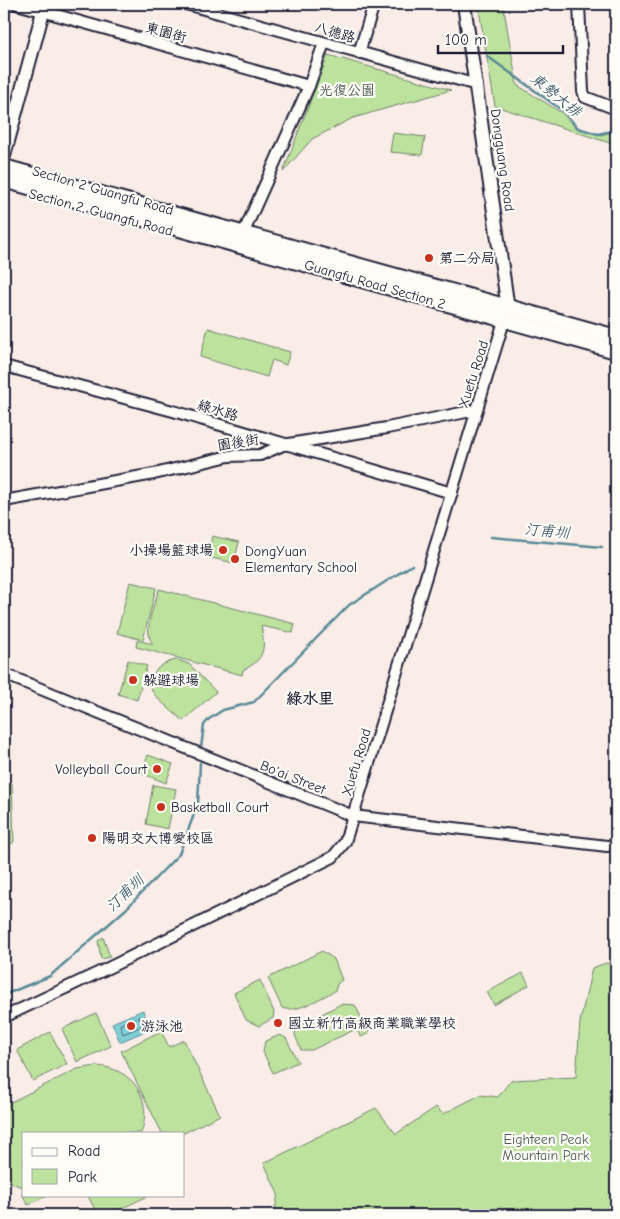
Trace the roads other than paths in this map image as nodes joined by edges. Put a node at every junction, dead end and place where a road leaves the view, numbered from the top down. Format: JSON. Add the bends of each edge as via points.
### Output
{"nodes":[{"id":1,"x":17,"y":4,"type":"edge"},
{"id":2,"x":186,"y":4,"type":"edge"},
{"id":3,"x":374,"y":4,"type":"edge"},
{"id":4,"x":464,"y":4,"type":"edge"},
{"id":5,"x":579,"y":4,"type":"edge"},
{"id":6,"x":44,"y":8,"type":"edge"},
{"id":7,"x":324,"y":43,"type":"junction"},
{"id":8,"x":359,"y":53,"type":"junction"},
{"id":9,"x":477,"y":85,"type":"junction"},
{"id":10,"x":308,"y":86,"type":"junction"},
{"id":11,"x":616,"y":109,"type":"edge"},
{"id":12,"x":4,"y":156,"type":"edge"},
{"id":13,"x":4,"y":162,"type":"edge"},
{"id":14,"x":4,"y":167,"type":"edge"},
{"id":15,"x":4,"y":180,"type":"edge"},
{"id":16,"x":4,"y":186,"type":"edge"},
{"id":17,"x":136,"y":210,"type":"junction"},
{"id":18,"x":199,"y":229,"type":"junction"},
{"id":19,"x":244,"y":234,"type":"junction"},
{"id":20,"x":506,"y":315,"type":"junction"},
{"id":21,"x":616,"y":337,"type":"edge"},
{"id":22,"x":616,"y":351,"type":"edge"},
{"id":23,"x":4,"y":366,"type":"edge"},
{"id":24,"x":476,"y":410,"type":"junction"},
{"id":25,"x":283,"y":445,"type":"junction"},
{"id":26,"x":452,"y":493,"type":"junction"},
{"id":27,"x":4,"y":501,"type":"edge"},
{"id":28,"x":4,"y":674,"type":"edge"},
{"id":29,"x":353,"y":816,"type":"junction"},
{"id":30,"x":607,"y":846,"type":"dead end"},
{"id":31,"x":4,"y":1017,"type":"edge"}],
"edges":[{"from":1,"to":6,"type":"street","name":"東園街"},
{"from":2,"to":7,"type":"street","name":"八德路"},
{"from":3,"to":8,"type":"street"},
{"from":4,"to":9,"type":"street","name":"Dongguang Road"},
{"from":5,"to":11,"type":"street","via":[[585,97]]},
{"from":6,"to":10,"type":"street","name":"東園街"},
{"from":6,"to":12,"type":"street"},
{"from":7,"to":8,"type":"street","name":"八德路"},
{"from":7,"to":10,"type":"street"},
{"from":8,"to":9,"type":"street","name":"八德路"},
{"from":9,"to":20,"type":"street","name":"Dongguang Road"},
{"from":10,"to":19,"type":"street"},
{"from":13,"to":18,"type":"main road","name":"Section 2 Guangfu Road","via":[[172,207]]},
{"from":14,"to":17,"type":"main road"},
{"from":15,"to":17,"type":"main road"},
{"from":16,"to":18,"type":"main road","name":"Section 2, Guangfu Road","via":[[166,232]]},
{"from":17,"to":18,"type":"main road","name":"Guangfu Road Section 2"},
{"from":18,"to":19,"type":"main road","name":"Guangfu Road Section 2"},
{"from":18,"to":20,"type":"main road","name":"Guangfu Road Section 2"},
{"from":19,"to":20,"type":"main road","name":"Guangfu Road Section 2"},
{"from":20,"to":21,"type":"main road"},
{"from":20,"to":22,"type":"main road","name":"Guangfu Road Section 2"},
{"from":20,"to":24,"type":"street","name":"Xuefu Road"},
{"from":23,"to":25,"type":"street","name":"綠水路","via":[[173,411]]},
{"from":24,"to":25,"type":"street","name":"園後街"},
{"from":24,"to":26,"type":"street","name":"Xuefu Road"},
{"from":25,"to":26,"type":"street","name":"綠水路"},
{"from":25,"to":27,"type":"street","name":"園後街","via":[[260,455],[229,456],[154,474]]},
{"from":26,"to":29,"type":"street","name":"Xuefu Road"},
{"from":28,"to":29,"type":"street","name":"Bo'ai Street"},
{"from":29,"to":30,"type":"street","name":"Bo'ai Street"},
{"from":29,"to":31,"type":"street","name":"Xuefu Road","via":[[345,842],[333,857]]}]}
